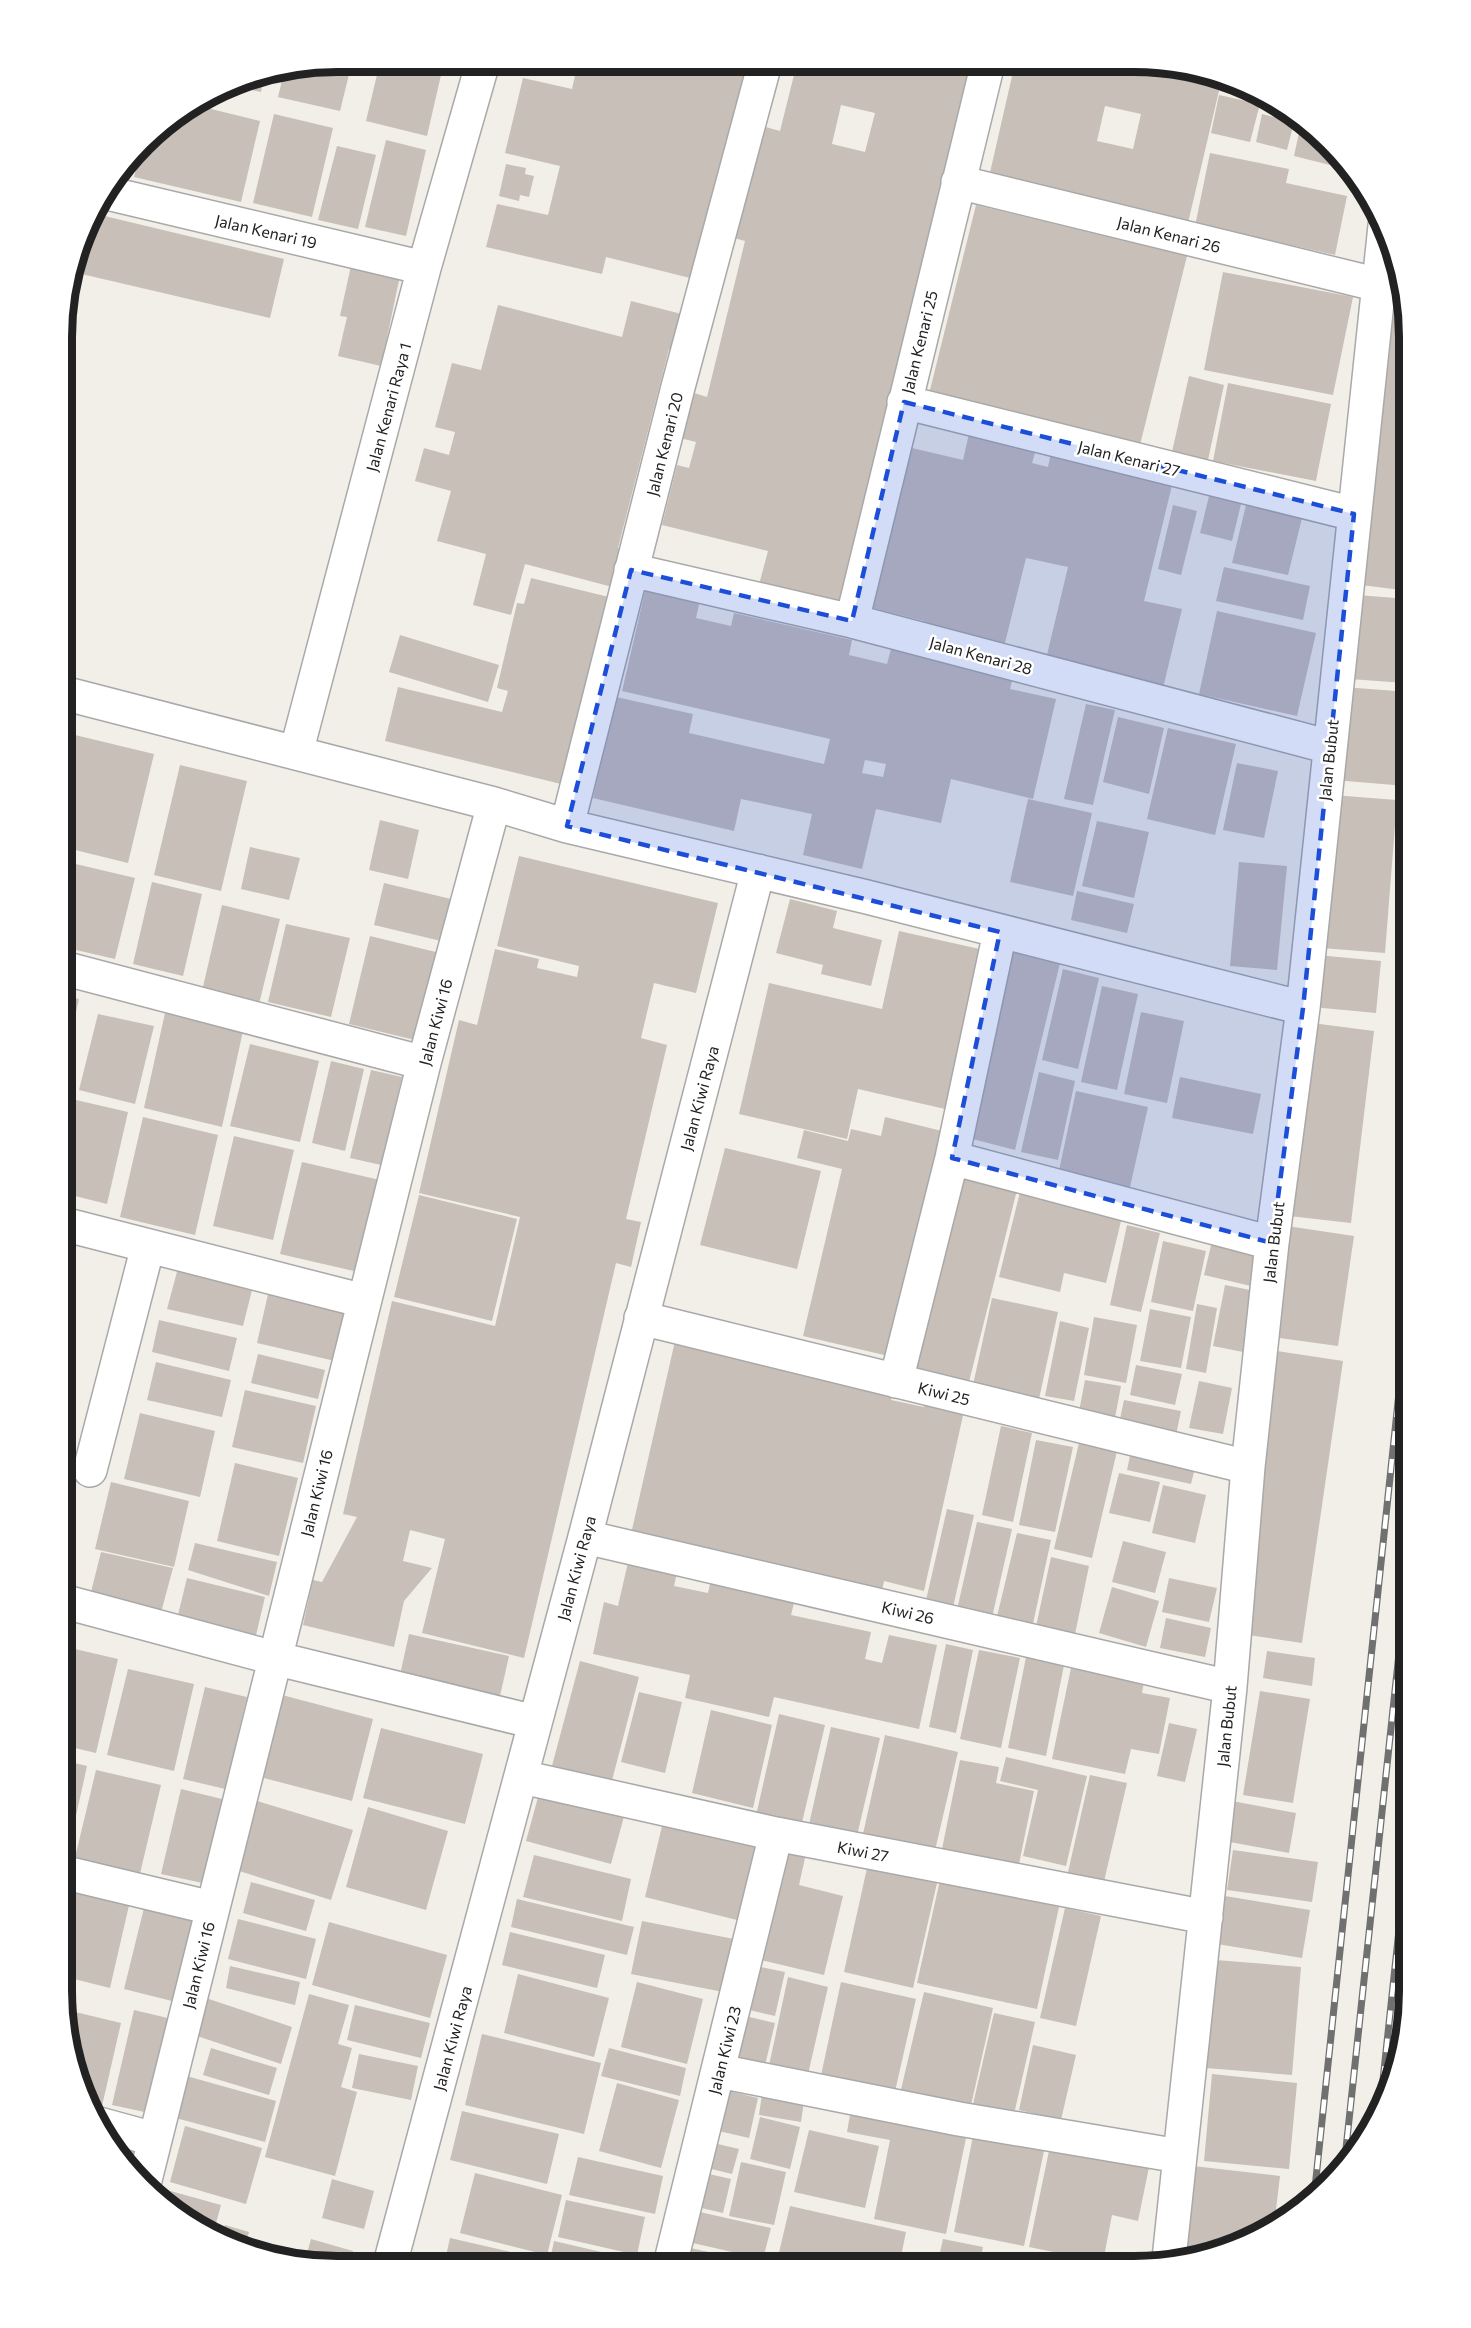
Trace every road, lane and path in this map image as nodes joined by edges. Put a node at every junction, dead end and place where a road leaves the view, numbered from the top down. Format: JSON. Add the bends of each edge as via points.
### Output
{"nodes":[{"id":1,"x":480,"y":72,"type":"edge"},
{"id":2,"x":763,"y":72,"type":"edge"},
{"id":3,"x":986,"y":72,"type":"edge"},
{"id":4,"x":958,"y":182,"type":"junction"},
{"id":5,"x":114,"y":195,"type":"edge"},
{"id":6,"x":1383,"y":246,"type":"edge"},
{"id":7,"x":424,"y":268,"type":"junction"},
{"id":8,"x":1379,"y":285,"type":"junction"},
{"id":9,"x":904,"y":402,"type":"junction"},
{"id":10,"x":1354,"y":514,"type":"junction"},
{"id":11,"x":631,"y":570,"type":"junction"},
{"id":12,"x":852,"y":621,"type":"junction"},
{"id":13,"x":72,"y":695,"type":"edge"},
{"id":14,"x":1330,"y":747,"type":"junction"},
{"id":15,"x":296,"y":753,"type":"junction"},
{"id":16,"x":494,"y":804,"type":"junction"},
{"id":17,"x":567,"y":826,"type":"junction"},
{"id":18,"x":758,"y":871,"type":"junction"},
{"id":19,"x":1000,"y":932,"type":"junction"},
{"id":20,"x":72,"y":970,"type":"edge"},
{"id":21,"x":1303,"y":1008,"type":"junction"},
{"id":22,"x":424,"y":1064,"type":"junction"},
{"id":23,"x":952,"y":1158,"type":"junction"},
{"id":24,"x":72,"y":1226,"type":"edge"},
{"id":25,"x":1272,"y":1243,"type":"junction"},
{"id":26,"x":148,"y":1246,"type":"junction"},
{"id":27,"x":364,"y":1301,"type":"junction"},
{"id":28,"x":641,"y":1318,"type":"junction"},
{"id":29,"x":896,"y":1381,"type":"junction"},
{"id":30,"x":1248,"y":1467,"type":"junction"},
{"id":31,"x":90,"y":1470,"type":"dead end"},
{"id":32,"x":585,"y":1537,"type":"junction"},
{"id":33,"x":72,"y":1603,"type":"edge"},
{"id":34,"x":274,"y":1658,"type":"junction"},
{"id":35,"x":1230,"y":1687,"type":"junction"},
{"id":36,"x":535,"y":1722,"type":"junction"},
{"id":37,"x":522,"y":1777,"type":"junction"},
{"id":38,"x":776,"y":1834,"type":"junction"},
{"id":39,"x":72,"y":1874,"type":"edge"},
{"id":40,"x":212,"y":1908,"type":"junction"},
{"id":41,"x":1206,"y":1917,"type":"junction"},
{"id":42,"x":719,"y":2071,"type":"junction"},
{"id":43,"x":110,"y":2127,"type":"edge"},
{"id":44,"x":154,"y":2139,"type":"junction"},
{"id":45,"x":1179,"y":2156,"type":"junction"},
{"id":46,"x":146,"y":2174,"type":"edge"},
{"id":47,"x":1170,"y":2254,"type":"edge"},
{"id":48,"x":392,"y":2256,"type":"edge"},
{"id":49,"x":672,"y":2256,"type":"edge"}],
"edges":[{"from":1,"to":7,"type":"street","name":"Jalan Kenari Raya 1"},
{"from":2,"to":11,"type":"street","name":"Jalan Kenari 20"},
{"from":3,"to":4,"type":"street","name":"Jalan Kenari 25"},
{"from":4,"to":8,"type":"street","name":"Jalan Kenari 26"},
{"from":4,"to":9,"type":"street","name":"Jalan Kenari 25"},
{"from":5,"to":7,"type":"street","name":"Jalan Kenari 19"},
{"from":6,"to":8,"type":"street","name":"Jalan Bubut"},
{"from":7,"to":15,"type":"street","name":"Jalan Kenari Raya 1"},
{"from":8,"to":10,"type":"street","name":"Jalan Bubut"},
{"from":9,"to":10,"type":"street","name":"Jalan Kenari 27"},
{"from":9,"to":12,"type":"street","name":"Jalan Kenari 25"},
{"from":10,"to":14,"type":"street","name":"Jalan Bubut"},
{"from":11,"to":12,"type":"street","name":"Jalan Kenari 28"},
{"from":11,"to":17,"type":"street","name":"Jalan Kenari 20"},
{"from":12,"to":14,"type":"street","name":"Jalan Kenari 28"},
{"from":13,"to":15,"type":"street"},
{"from":14,"to":21,"type":"street","name":"Jalan Bubut"},
{"from":15,"to":16,"type":"street"},
{"from":16,"to":17,"type":"street"},
{"from":16,"to":22,"type":"street","name":"Jalan Kiwi 16"},
{"from":17,"to":18,"type":"street"},
{"from":18,"to":19,"type":"street"},
{"from":18,"to":28,"type":"street","name":"Jalan Kiwi Raya"},
{"from":19,"to":21,"type":"street"},
{"from":19,"to":23,"type":"street"},
{"from":20,"to":22,"type":"street"},
{"from":21,"to":25,"type":"street","name":"Jalan Bubut"},
{"from":22,"to":27,"type":"street","name":"Jalan Kiwi 16"},
{"from":23,"to":25,"type":"street"},
{"from":23,"to":29,"type":"street"},
{"from":24,"to":26,"type":"street"},
{"from":25,"to":30,"type":"street","name":"Jalan Bubut"},
{"from":26,"to":27,"type":"street"},
{"from":26,"to":31,"type":"street"},
{"from":27,"to":34,"type":"street","name":"Jalan Kiwi 16"},
{"from":28,"to":29,"type":"street","name":"Kiwi 25"},
{"from":28,"to":32,"type":"street","name":"Jalan Kiwi Raya"},
{"from":29,"to":30,"type":"street","name":"Kiwi 25"},
{"from":30,"to":35,"type":"street","name":"Jalan Bubut"},
{"from":32,"to":35,"type":"street","name":"Kiwi 26"},
{"from":32,"to":36,"type":"street","name":"Jalan Kiwi Raya"},
{"from":33,"to":34,"type":"street"},
{"from":34,"to":36,"type":"street"},
{"from":34,"to":40,"type":"street","name":"Jalan Kiwi 16"},
{"from":35,"to":41,"type":"street","name":"Jalan Bubut"},
{"from":36,"to":37,"type":"street","name":"Jalan Kiwi Raya"},
{"from":37,"to":38,"type":"street","name":"Kiwi 27"},
{"from":37,"to":48,"type":"street","name":"Jalan Kiwi Raya"},
{"from":38,"to":41,"type":"street","name":"Kiwi 27"},
{"from":38,"to":42,"type":"street","name":"Jalan Kiwi 23"},
{"from":39,"to":40,"type":"street"},
{"from":40,"to":44,"type":"street","name":"Jalan Kiwi 16"},
{"from":41,"to":45,"type":"street","name":"Jalan Bubut"},
{"from":42,"to":45,"type":"street","via":[[959,2119]]},
{"from":42,"to":49,"type":"street","name":"Jalan Kiwi 23"},
{"from":43,"to":44,"type":"street"},
{"from":44,"to":46,"type":"street","name":"Jalan Kiwi 16"},
{"from":45,"to":47,"type":"street","name":"Jalan Bubut"}]}
